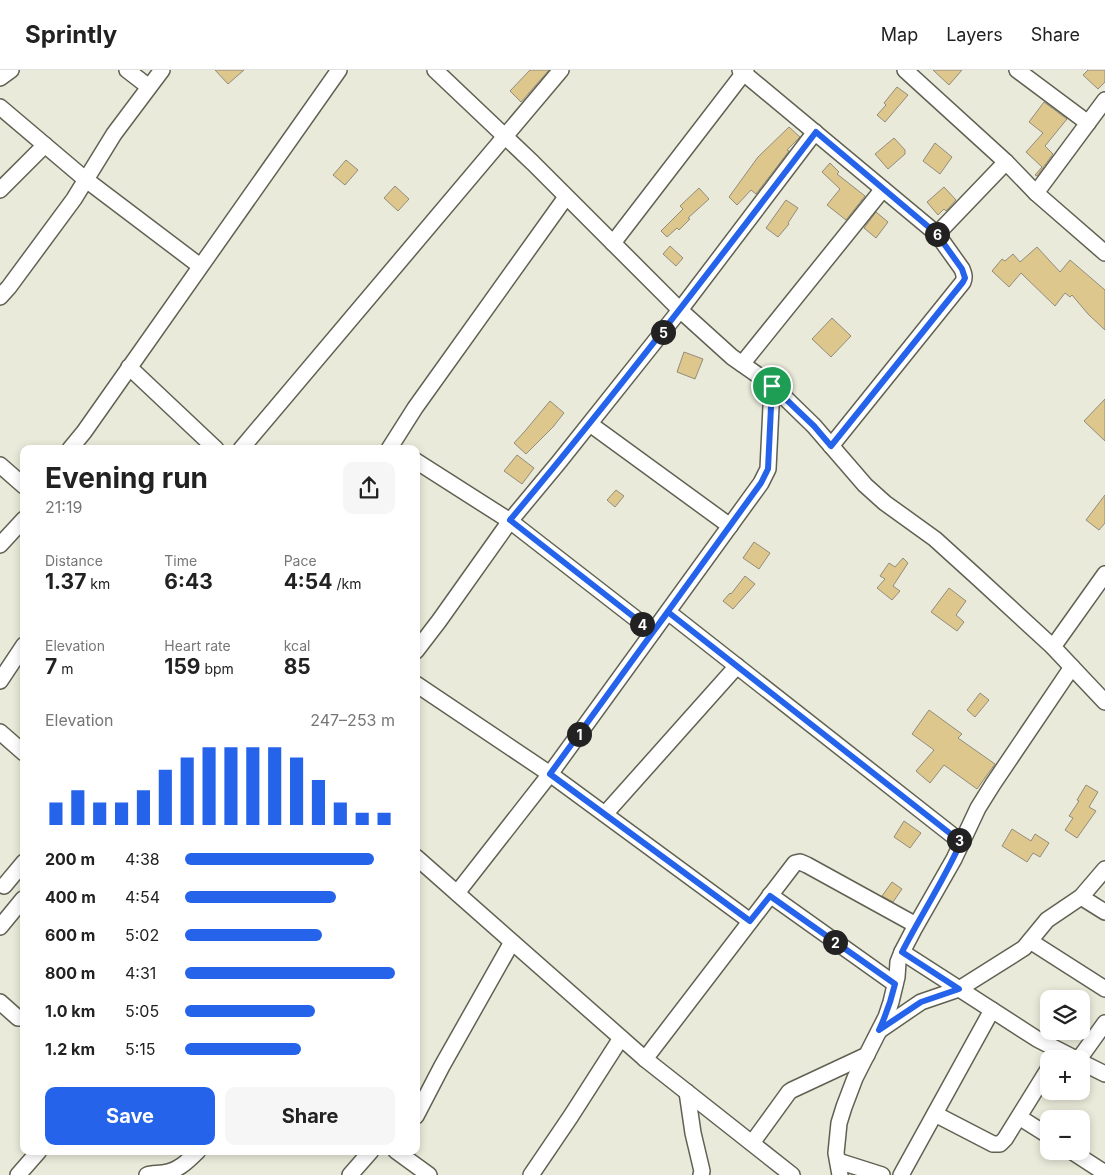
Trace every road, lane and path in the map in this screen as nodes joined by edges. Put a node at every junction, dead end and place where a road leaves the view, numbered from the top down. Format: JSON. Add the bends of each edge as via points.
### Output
{"nodes":[{"id":1,"x":11,"y":70,"type":"edge"},
{"id":2,"x":127,"y":70,"type":"edge"},
{"id":3,"x":162,"y":70,"type":"edge"},
{"id":4,"x":339,"y":70,"type":"edge"},
{"id":5,"x":435,"y":70,"type":"edge"},
{"id":6,"x":561,"y":70,"type":"edge"},
{"id":7,"x":905,"y":70,"type":"edge"},
{"id":8,"x":1017,"y":70,"type":"edge"},
{"id":9,"x":743,"y":71,"type":"edge"},
{"id":10,"x":0,"y":78,"type":"edge"},
{"id":11,"x":149,"y":87,"type":"junction"},
{"id":12,"x":1103,"y":106,"type":"edge"},
{"id":13,"x":0,"y":107,"type":"edge"},
{"id":14,"x":1088,"y":123,"type":"junction"},
{"id":15,"x":816,"y":132,"type":"junction"},
{"id":16,"x":505,"y":137,"type":"junction"},
{"id":17,"x":45,"y":145,"type":"junction"},
{"id":18,"x":1006,"y":162,"type":"junction"},
{"id":19,"x":85,"y":180,"type":"junction"},
{"id":20,"x":883,"y":189,"type":"junction"},
{"id":21,"x":0,"y":190,"type":"edge"},
{"id":22,"x":1036,"y":193,"type":"junction"},
{"id":23,"x":566,"y":197,"type":"junction"},
{"id":24,"x":937,"y":234,"type":"junction"},
{"id":25,"x":613,"y":243,"type":"junction"},
{"id":26,"x":1105,"y":253,"type":"edge"},
{"id":27,"x":200,"y":266,"type":"junction"},
{"id":28,"x":0,"y":297,"type":"edge"},
{"id":29,"x":680,"y":310,"type":"junction"},
{"id":30,"x":742,"y":364,"type":"junction"},
{"id":31,"x":129,"y":367,"type":"junction"},
{"id":32,"x":772,"y":386,"type":"junction"},
{"id":33,"x":590,"y":424,"type":"junction"},
{"id":34,"x":73,"y":445,"type":"edge"},
{"id":35,"x":212,"y":445,"type":"edge"},
{"id":36,"x":244,"y":445,"type":"edge"},
{"id":37,"x":395,"y":445,"type":"edge"},
{"id":38,"x":831,"y":446,"type":"junction"},
{"id":39,"x":420,"y":464,"type":"edge"},
{"id":40,"x":0,"y":465,"type":"edge"},
{"id":41,"x":20,"y":482,"type":"edge"},
{"id":42,"x":510,"y":520,"type":"junction"},
{"id":43,"x":20,"y":523,"type":"edge"},
{"id":44,"x":730,"y":526,"type":"junction"},
{"id":45,"x":0,"y":545,"type":"edge"},
{"id":46,"x":1105,"y":574,"type":"edge"},
{"id":47,"x":668,"y":612,"type":"junction"},
{"id":48,"x":653,"y":632,"type":"junction"},
{"id":49,"x":420,"y":646,"type":"edge"},
{"id":50,"x":1053,"y":647,"type":"junction"},
{"id":51,"x":20,"y":652,"type":"edge"},
{"id":52,"x":737,"y":666,"type":"junction"},
{"id":53,"x":1072,"y":667,"type":"junction"},
{"id":54,"x":0,"y":681,"type":"edge"},
{"id":55,"x":420,"y":687,"type":"edge"},
{"id":56,"x":1105,"y":702,"type":"edge"},
{"id":57,"x":0,"y":732,"type":"edge"},
{"id":58,"x":20,"y":750,"type":"edge"},
{"id":59,"x":550,"y":774,"type":"junction"},
{"id":60,"x":605,"y":814,"type":"junction"},
{"id":61,"x":961,"y":842,"type":"junction"},
{"id":62,"x":420,"y":860,"type":"edge"},
{"id":63,"x":20,"y":866,"type":"edge"},
{"id":64,"x":1105,"y":869,"type":"edge"},
{"id":65,"x":2,"y":884,"type":"edge"},
{"id":66,"x":458,"y":893,"type":"junction"},
{"id":67,"x":770,"y":896,"type":"junction"},
{"id":68,"x":20,"y":897,"type":"edge"},
{"id":69,"x":1081,"y":897,"type":"junction"},
{"id":70,"x":20,"y":903,"type":"edge"},
{"id":71,"x":1105,"y":912,"type":"edge"},
{"id":72,"x":750,"y":921,"type":"junction"},
{"id":73,"x":916,"y":925,"type":"junction"},
{"id":74,"x":0,"y":928,"type":"edge"},
{"id":75,"x":1030,"y":941,"type":"junction"},
{"id":76,"x":512,"y":942,"type":"junction"},
{"id":77,"x":902,"y":952,"type":"junction"},
{"id":78,"x":895,"y":984,"type":"junction"},
{"id":79,"x":959,"y":989,"type":"junction"},
{"id":80,"x":1105,"y":989,"type":"edge"},
{"id":81,"x":0,"y":1002,"type":"edge"},
{"id":82,"x":992,"y":1010,"type":"junction"},
{"id":83,"x":20,"y":1018,"type":"edge"},
{"id":84,"x":1105,"y":1023,"type":"edge"},
{"id":85,"x":879,"y":1030,"type":"junction"},
{"id":86,"x":621,"y":1038,"type":"junction"},
{"id":87,"x":1051,"y":1050,"type":"edge"},
{"id":88,"x":1084,"y":1050,"type":"edge"},
{"id":89,"x":867,"y":1055,"type":"junction"},
{"id":90,"x":645,"y":1059,"type":"junction"},
{"id":91,"x":1090,"y":1066,"type":"edge"},
{"id":92,"x":1105,"y":1074,"type":"edge"},
{"id":93,"x":1040,"y":1083,"type":"edge"},
{"id":94,"x":687,"y":1092,"type":"junction"},
{"id":95,"x":420,"y":1108,"type":"edge"},
{"id":96,"x":935,"y":1114,"type":"junction"},
{"id":97,"x":1019,"y":1117,"type":"junction"},
{"id":98,"x":1040,"y":1130,"type":"edge"},
{"id":99,"x":752,"y":1143,"type":"junction"},
{"id":100,"x":36,"y":1155,"type":"edge"},
{"id":101,"x":194,"y":1155,"type":"edge"},
{"id":102,"x":368,"y":1155,"type":"edge"},
{"id":103,"x":401,"y":1155,"type":"edge"},
{"id":104,"x":1086,"y":1160,"type":"edge"},
{"id":105,"x":839,"y":1168,"type":"edge"},
{"id":106,"x":1105,"y":1173,"type":"edge"},
{"id":107,"x":18,"y":1175,"type":"edge"},
{"id":108,"x":146,"y":1175,"type":"edge"},
{"id":109,"x":350,"y":1175,"type":"edge"},
{"id":110,"x":428,"y":1175,"type":"edge"},
{"id":111,"x":531,"y":1175,"type":"edge"},
{"id":112,"x":701,"y":1175,"type":"edge"},
{"id":113,"x":792,"y":1175,"type":"edge"},
{"id":114,"x":882,"y":1175,"type":"edge"},
{"id":115,"x":901,"y":1175,"type":"edge"}],
"edges":[{"from":1,"to":10,"type":"street"},
{"from":2,"to":11,"type":"street"},
{"from":3,"to":11,"type":"street"},
{"from":4,"to":27,"type":"street"},
{"from":5,"to":16,"type":"street"},
{"from":6,"to":16,"type":"street"},
{"from":7,"to":18,"type":"street"},
{"from":8,"to":14,"type":"street"},
{"from":9,"to":15,"type":"street"},
{"from":9,"to":25,"type":"street"},
{"from":11,"to":19,"type":"street"},
{"from":12,"to":14,"type":"street"},
{"from":13,"to":17,"type":"street"},
{"from":14,"to":22,"type":"street"},
{"from":15,"to":20,"type":"street"},
{"from":15,"to":29,"type":"street"},
{"from":16,"to":23,"type":"street"},
{"from":16,"to":36,"type":"street"},
{"from":17,"to":19,"type":"street"},
{"from":17,"to":21,"type":"street"},
{"from":18,"to":22,"type":"street"},
{"from":18,"to":24,"type":"street"},
{"from":19,"to":27,"type":"street"},
{"from":19,"to":28,"type":"street"},
{"from":20,"to":24,"type":"street"},
{"from":20,"to":30,"type":"street"},
{"from":22,"to":26,"type":"street"},
{"from":23,"to":25,"type":"street"},
{"from":23,"to":37,"type":"street","via":[[415,408]]},
{"from":24,"to":38,"type":"street","via":[[965,278]]},
{"from":25,"to":29,"type":"street"},
{"from":27,"to":31,"type":"street"},
{"from":29,"to":30,"type":"street"},
{"from":29,"to":33,"type":"street"},
{"from":30,"to":32,"type":"street"},
{"from":31,"to":34,"type":"street"},
{"from":31,"to":35,"type":"street"},
{"from":32,"to":38,"type":"street"},
{"from":32,"to":44,"type":"street","via":[[768,469]]},
{"from":33,"to":42,"type":"street"},
{"from":33,"to":44,"type":"street"},
{"from":38,"to":50,"type":"street","via":[[865,485],[934,539]]},
{"from":39,"to":42,"type":"street"},
{"from":40,"to":41,"type":"street"},
{"from":42,"to":48,"type":"street"},
{"from":42,"to":49,"type":"street"},
{"from":43,"to":45,"type":"street"},
{"from":44,"to":47,"type":"street"},
{"from":46,"to":50,"type":"street"},
{"from":47,"to":48,"type":"street"},
{"from":47,"to":52,"type":"street"},
{"from":48,"to":59,"type":"street"},
{"from":50,"to":53,"type":"street"},
{"from":51,"to":54,"type":"street"},
{"from":52,"to":60,"type":"street"},
{"from":52,"to":61,"type":"street"},
{"from":53,"to":56,"type":"street"},
{"from":53,"to":61,"type":"street","via":[[988,792]]},
{"from":55,"to":59,"type":"street"},
{"from":57,"to":58,"type":"street"},
{"from":59,"to":60,"type":"street"},
{"from":59,"to":66,"type":"street"},
{"from":60,"to":72,"type":"street"},
{"from":61,"to":73,"type":"street"},
{"from":62,"to":66,"type":"street"},
{"from":63,"to":65,"type":"street"},
{"from":64,"to":69,"type":"street"},
{"from":65,"to":68,"type":"street"},
{"from":66,"to":76,"type":"street"},
{"from":67,"to":72,"type":"street"},
{"from":67,"to":73,"type":"street","via":[[795,863],[800,862]]},
{"from":67,"to":78,"type":"street"},
{"from":69,"to":71,"type":"street"},
{"from":69,"to":75,"type":"street","via":[[1047,920]]},
{"from":70,"to":74,"type":"street"},
{"from":72,"to":90,"type":"street"},
{"from":73,"to":77,"type":"street"},
{"from":75,"to":79,"type":"street"},
{"from":75,"to":80,"type":"street"},
{"from":76,"to":86,"type":"street"},
{"from":76,"to":95,"type":"street"},
{"from":77,"to":78,"type":"street"},
{"from":77,"to":79,"type":"street"},
{"from":78,"to":85,"type":"street"},
{"from":79,"to":82,"type":"street"},
{"from":79,"to":85,"type":"street","via":[[921,1002]]},
{"from":81,"to":83,"type":"street"},
{"from":82,"to":87,"type":"street"},
{"from":82,"to":96,"type":"street"},
{"from":84,"to":88,"type":"street"},
{"from":85,"to":89,"type":"street"},
{"from":86,"to":90,"type":"street"},
{"from":86,"to":111,"type":"street"},
{"from":89,"to":99,"type":"street","via":[[792,1090]]},
{"from":89,"to":105,"type":"street","via":[[839,1123],[836,1153]]},
{"from":90,"to":94,"type":"street"},
{"from":91,"to":92,"type":"street"},
{"from":93,"to":97,"type":"street"},
{"from":94,"to":99,"type":"street"},
{"from":94,"to":112,"type":"street"},
{"from":96,"to":97,"type":"street","via":[[997,1145],[1005,1139]]},
{"from":96,"to":115,"type":"street"},
{"from":97,"to":98,"type":"street"},
{"from":99,"to":113,"type":"street"},
{"from":100,"to":107,"type":"street"},
{"from":101,"to":108,"type":"street","via":[[186,1164],[170,1171]]},
{"from":102,"to":109,"type":"street"},
{"from":103,"to":110,"type":"street"},
{"from":104,"to":106,"type":"street"},
{"from":105,"to":114,"type":"street"}]}
